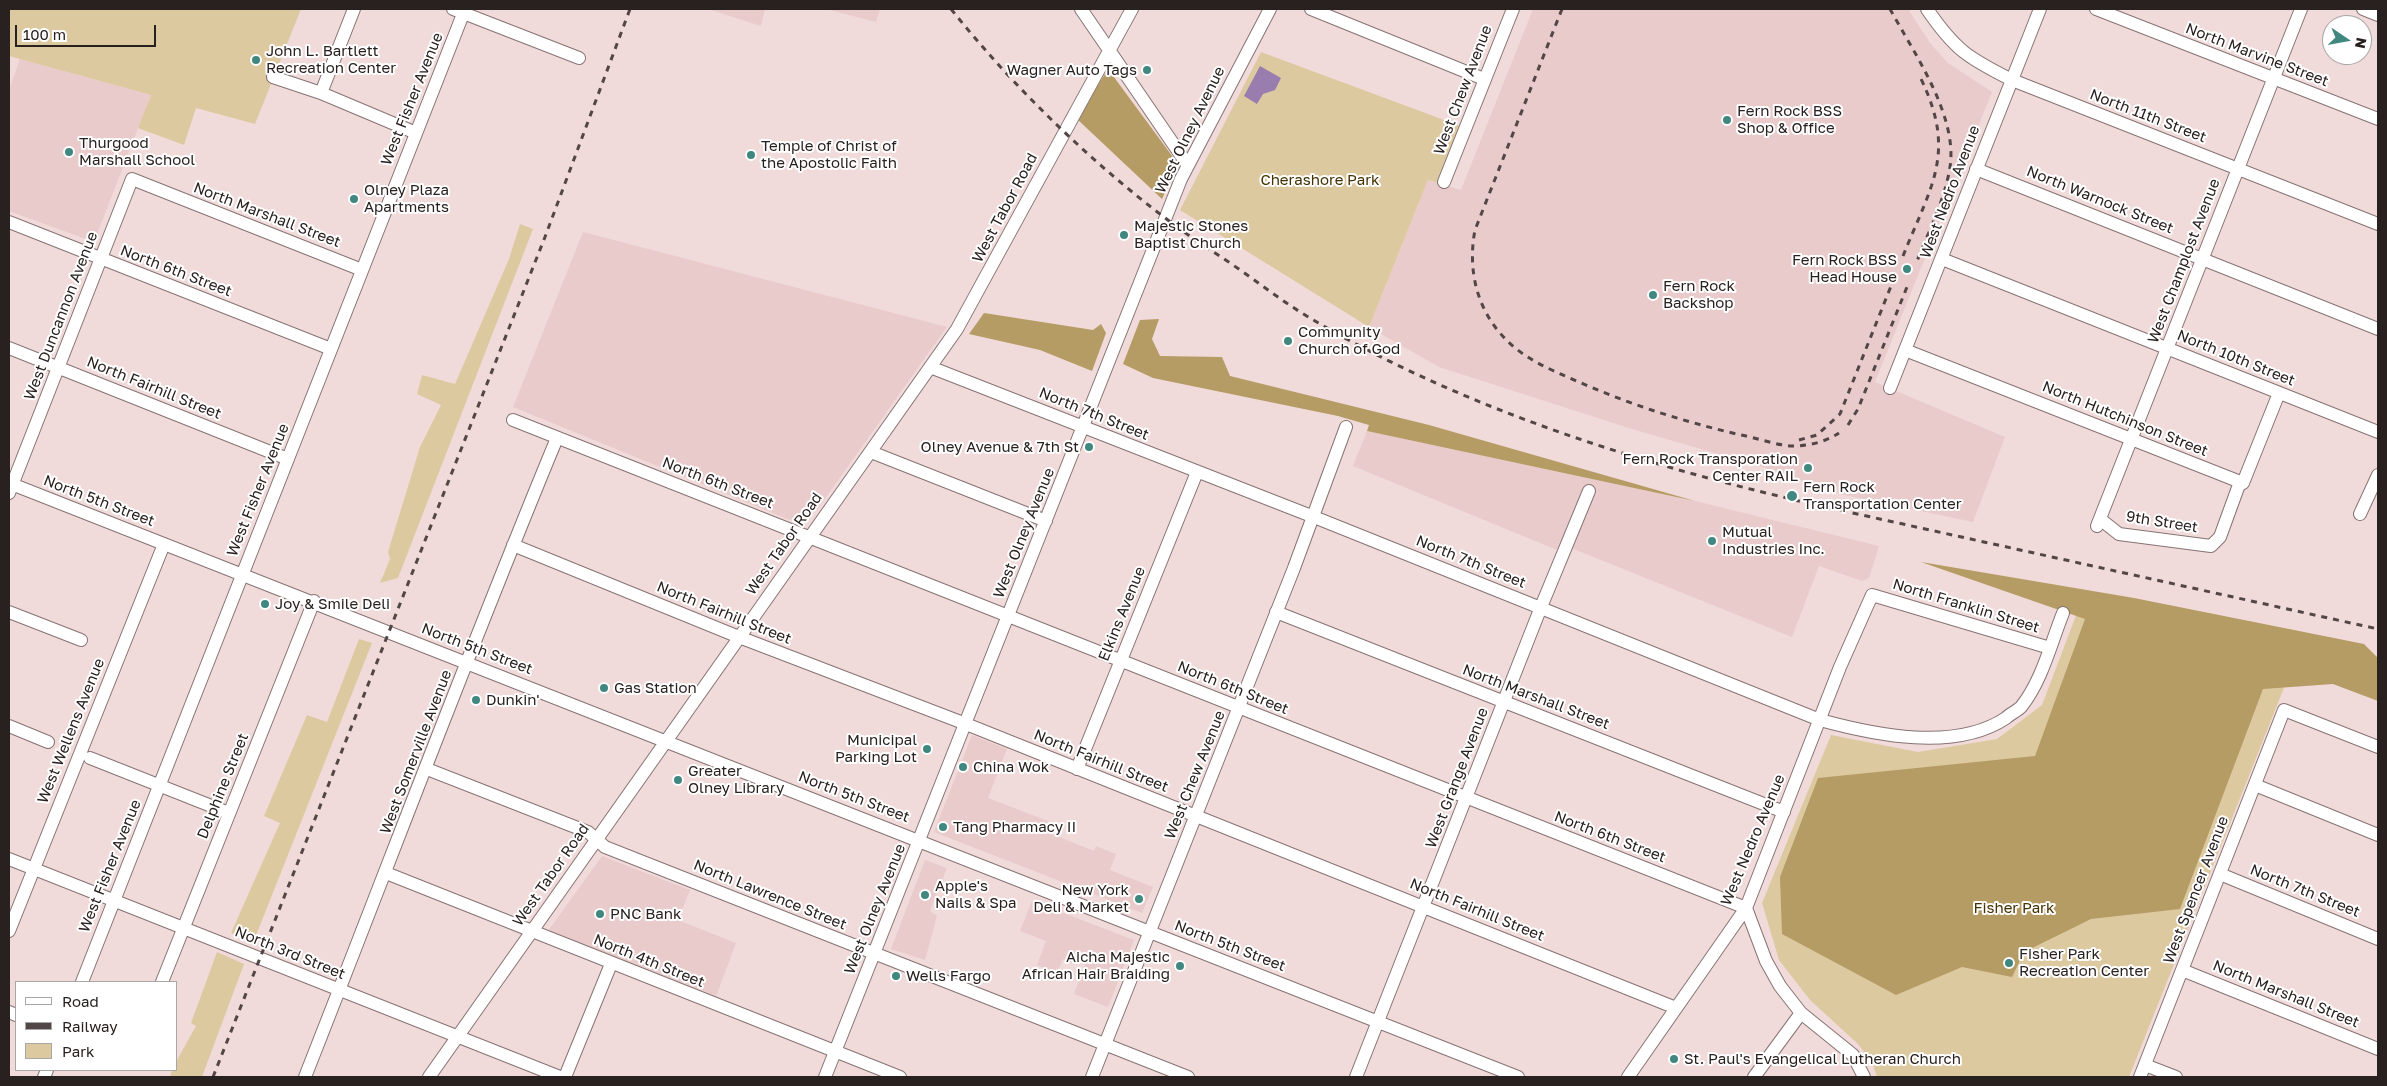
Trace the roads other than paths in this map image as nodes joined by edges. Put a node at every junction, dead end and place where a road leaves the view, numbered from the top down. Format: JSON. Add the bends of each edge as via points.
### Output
{"nodes":[{"id":1,"x":354,"y":9,"type":"edge"},
{"id":2,"x":1081,"y":9,"type":"edge"},
{"id":3,"x":1132,"y":9,"type":"edge"},
{"id":4,"x":1270,"y":9,"type":"edge"},
{"id":5,"x":1310,"y":9,"type":"edge"},
{"id":6,"x":1513,"y":9,"type":"edge"},
{"id":7,"x":1927,"y":9,"type":"edge"},
{"id":8,"x":2040,"y":9,"type":"edge"},
{"id":9,"x":2096,"y":9,"type":"edge"},
{"id":10,"x":2301,"y":9,"type":"edge"},
{"id":11,"x":2363,"y":9,"type":"edge"},
{"id":12,"x":461,"y":10,"type":"edge"},
{"id":13,"x":2378,"y":14,"type":"edge"},
{"id":14,"x":1109,"y":51,"type":"junction"},
{"id":15,"x":579,"y":58,"type":"dead end"},
{"id":16,"x":273,"y":77,"type":"dead end"},
{"id":17,"x":1484,"y":79,"type":"junction"},
{"id":18,"x":2273,"y":79,"type":"junction"},
{"id":19,"x":2012,"y":80,"type":"junction"},
{"id":20,"x":320,"y":93,"type":"junction"},
{"id":21,"x":2378,"y":119,"type":"edge"},
{"id":22,"x":416,"y":134,"type":"junction"},
{"id":23,"x":1187,"y":164,"type":"junction"},
{"id":24,"x":2238,"y":168,"type":"junction"},
{"id":25,"x":1976,"y":169,"type":"junction"},
{"id":26,"x":132,"y":179,"type":"joint"},
{"id":27,"x":1444,"y":182,"type":"dead end"},
{"id":28,"x":9,"y":222,"type":"edge"},
{"id":29,"x":2378,"y":224,"type":"edge"},
{"id":30,"x":100,"y":258,"type":"junction"},
{"id":31,"x":2202,"y":258,"type":"junction"},
{"id":32,"x":1942,"y":259,"type":"junction"},
{"id":33,"x":362,"y":270,"type":"junction"},
{"id":34,"x":2378,"y":329,"type":"edge"},
{"id":35,"x":9,"y":348,"type":"edge"},
{"id":36,"x":2168,"y":348,"type":"junction"},
{"id":37,"x":331,"y":349,"type":"junction"},
{"id":38,"x":1905,"y":350,"type":"junction"},
{"id":39,"x":930,"y":367,"type":"junction"},
{"id":40,"x":58,"y":368,"type":"junction"},
{"id":41,"x":1890,"y":388,"type":"dead end"},
{"id":42,"x":2279,"y":393,"type":"junction"},
{"id":43,"x":513,"y":420,"type":"dead end"},
{"id":44,"x":1084,"y":427,"type":"junction"},
{"id":45,"x":1346,"y":427,"type":"dead end"},
{"id":46,"x":2378,"y":432,"type":"edge"},
{"id":47,"x":557,"y":438,"type":"junction"},
{"id":48,"x":2132,"y":439,"type":"junction"},
{"id":49,"x":871,"y":452,"type":"junction"},
{"id":50,"x":288,"y":459,"type":"junction"},
{"id":51,"x":1197,"y":472,"type":"junction"},
{"id":52,"x":2378,"y":475,"type":"edge"},
{"id":53,"x":2240,"y":482,"type":"junction"},
{"id":54,"x":10,"y":487,"type":"edge"},
{"id":55,"x":1589,"y":491,"type":"dead end"},
{"id":56,"x":2360,"y":514,"type":"dead end"},
{"id":57,"x":1314,"y":517,"type":"junction"},
{"id":58,"x":1046,"y":521,"type":"junction"},
{"id":59,"x":2098,"y":522,"type":"joint"},
{"id":60,"x":809,"y":535,"type":"junction"},
{"id":61,"x":164,"y":544,"type":"junction"},
{"id":62,"x":513,"y":545,"type":"junction"},
{"id":63,"x":243,"y":574,"type":"junction"},
{"id":64,"x":1872,"y":595,"type":"joint"},
{"id":65,"x":314,"y":602,"type":"junction"},
{"id":66,"x":1541,"y":608,"type":"junction"},
{"id":67,"x":9,"y":612,"type":"edge"},
{"id":68,"x":1276,"y":612,"type":"junction"},
{"id":69,"x":2063,"y":613,"type":"dead end"},
{"id":70,"x":1009,"y":615,"type":"junction"},
{"id":71,"x":739,"y":637,"type":"junction"},
{"id":72,"x":81,"y":640,"type":"dead end"},
{"id":73,"x":2050,"y":648,"type":"junction"},
{"id":74,"x":1120,"y":661,"type":"junction"},
{"id":75,"x":468,"y":662,"type":"junction"},
{"id":76,"x":1504,"y":702,"type":"junction"},
{"id":77,"x":1238,"y":708,"type":"junction"},
{"id":78,"x":1820,"y":720,"type":"junction"},
{"id":79,"x":966,"y":724,"type":"junction"},
{"id":80,"x":9,"y":726,"type":"edge"},
{"id":81,"x":668,"y":741,"type":"junction"},
{"id":82,"x":48,"y":742,"type":"dead end"},
{"id":83,"x":2378,"y":747,"type":"edge"},
{"id":84,"x":90,"y":758,"type":"dead end"},
{"id":85,"x":427,"y":769,"type":"junction"},
{"id":86,"x":1077,"y":769,"type":"junction"},
{"id":87,"x":2254,"y":785,"type":"junction"},
{"id":88,"x":159,"y":786,"type":"junction"},
{"id":89,"x":1467,"y":799,"type":"junction"},
{"id":90,"x":1784,"y":812,"type":"junction"},
{"id":91,"x":229,"y":813,"type":"junction"},
{"id":92,"x":1196,"y":816,"type":"junction"},
{"id":93,"x":2378,"y":834,"type":"edge"},
{"id":94,"x":596,"y":839,"type":"junction"},
{"id":95,"x":920,"y":840,"type":"junction"},
{"id":96,"x":9,"y":860,"type":"edge"},
{"id":97,"x":33,"y":869,"type":"junction"},
{"id":98,"x":386,"y":874,"type":"junction"},
{"id":99,"x":2220,"y":874,"type":"junction"},
{"id":100,"x":114,"y":900,"type":"junction"},
{"id":101,"x":1424,"y":906,"type":"junction"},
{"id":102,"x":1746,"y":908,"type":"junction"},
{"id":103,"x":184,"y":927,"type":"junction"},
{"id":104,"x":9,"y":931,"type":"edge"},
{"id":105,"x":532,"y":931,"type":"junction"},
{"id":106,"x":1149,"y":932,"type":"junction"},
{"id":107,"x":2378,"y":939,"type":"edge"},
{"id":108,"x":875,"y":954,"type":"junction"},
{"id":109,"x":610,"y":964,"type":"junction"},
{"id":110,"x":2182,"y":970,"type":"junction"},
{"id":111,"x":82,"y":981,"type":"edge"},
{"id":112,"x":162,"y":981,"type":"edge"},
{"id":113,"x":340,"y":990,"type":"junction"},
{"id":114,"x":1676,"y":1008,"type":"junction"},
{"id":115,"x":1802,"y":1013,"type":"junction"},
{"id":116,"x":1378,"y":1022,"type":"junction"},
{"id":117,"x":457,"y":1037,"type":"junction"},
{"id":118,"x":1105,"y":1044,"type":"junction"},
{"id":119,"x":2378,"y":1049,"type":"edge"},
{"id":120,"x":835,"y":1052,"type":"junction"},
{"id":121,"x":2145,"y":1065,"type":"junction"},
{"id":122,"x":305,"y":1077,"type":"edge"},
{"id":123,"x":429,"y":1077,"type":"edge"},
{"id":124,"x":560,"y":1077,"type":"edge"},
{"id":125,"x":565,"y":1077,"type":"edge"},
{"id":126,"x":826,"y":1077,"type":"edge"},
{"id":127,"x":900,"y":1077,"type":"edge"},
{"id":128,"x":1092,"y":1077,"type":"edge"},
{"id":129,"x":1188,"y":1077,"type":"edge"},
{"id":130,"x":1356,"y":1077,"type":"edge"},
{"id":131,"x":1518,"y":1077,"type":"edge"},
{"id":132,"x":1628,"y":1077,"type":"edge"},
{"id":133,"x":1754,"y":1077,"type":"edge"},
{"id":134,"x":1864,"y":1077,"type":"edge"},
{"id":135,"x":2140,"y":1077,"type":"edge"},
{"id":136,"x":2176,"y":1077,"type":"edge"}],
"edges":[{"from":1,"to":20,"type":"street"},
{"from":2,"to":14,"type":"street"},
{"from":3,"to":14,"type":"street","name":"West Tabor Road"},
{"from":4,"to":23,"type":"street","name":"West Olney Avenue"},
{"from":5,"to":17,"type":"street"},
{"from":6,"to":17,"type":"street","name":"West Chew Avenue"},
{"from":7,"to":19,"type":"street","name":"North 11th Street","via":[[1962,52]]},
{"from":8,"to":19,"type":"street","name":"West Nedro Avenue"},
{"from":9,"to":18,"type":"street","name":"North Marvine Street"},
{"from":10,"to":18,"type":"street","name":"West Champlost Avenue"},
{"from":11,"to":13,"type":"street"},
{"from":12,"to":15,"type":"street"},
{"from":12,"to":22,"type":"street","name":"West Fisher Avenue"},
{"from":14,"to":23,"type":"street"},
{"from":14,"to":39,"type":"street","name":"West Tabor Road","via":[[973,302]]},
{"from":16,"to":20,"type":"street"},
{"from":17,"to":27,"type":"street","name":"West Chew Avenue"},
{"from":18,"to":21,"type":"street","name":"North Marvine Street"},
{"from":18,"to":24,"type":"street","name":"West Champlost Avenue"},
{"from":19,"to":24,"type":"street","name":"North 11th Street"},
{"from":19,"to":25,"type":"street","name":"West Nedro Avenue"},
{"from":20,"to":22,"type":"street"},
{"from":22,"to":33,"type":"street","name":"West Fisher Avenue"},
{"from":23,"to":44,"type":"street","name":"West Olney Avenue"},
{"from":24,"to":29,"type":"street","name":"North 11th Street"},
{"from":24,"to":31,"type":"street","name":"West Champlost Avenue"},
{"from":25,"to":31,"type":"street","name":"North Warnock Street"},
{"from":25,"to":32,"type":"street","name":"West Nedro Avenue"},
{"from":26,"to":30,"type":"street","name":"West Duncannon Avenue"},
{"from":26,"to":33,"type":"street","name":"North Marshall Street"},
{"from":28,"to":30,"type":"street","name":"North 6th Street"},
{"from":30,"to":37,"type":"street","name":"North 6th Street"},
{"from":30,"to":40,"type":"street","name":"West Duncannon Avenue"},
{"from":31,"to":34,"type":"street","name":"North Warnock Street"},
{"from":31,"to":36,"type":"street","name":"West Champlost Avenue"},
{"from":32,"to":36,"type":"street","name":"North 10th Street"},
{"from":32,"to":38,"type":"street","name":"West Nedro Avenue"},
{"from":33,"to":37,"type":"street","name":"West Fisher Avenue"},
{"from":35,"to":40,"type":"street","name":"North Fairhill Street"},
{"from":36,"to":42,"type":"street","name":"North 10th Street"},
{"from":36,"to":48,"type":"street","name":"West Champlost Avenue"},
{"from":37,"to":50,"type":"street","name":"West Fisher Avenue"},
{"from":38,"to":41,"type":"street","name":"West Nedro Avenue"},
{"from":38,"to":48,"type":"street","name":"North Hutchinson Street"},
{"from":39,"to":44,"type":"street","name":"North 7th Street"},
{"from":39,"to":49,"type":"street","name":"West Tabor Road"},
{"from":40,"to":50,"type":"street","name":"North Fairhill Street"},
{"from":40,"to":54,"type":"street","name":"West Duncannon Avenue"},
{"from":42,"to":46,"type":"street","name":"North 10th Street"},
{"from":42,"to":53,"type":"street","via":[[2243,483]]},
{"from":43,"to":47,"type":"street","name":"North 6th Street"},
{"from":44,"to":51,"type":"street","name":"North 7th Street"},
{"from":44,"to":58,"type":"street","name":"West Olney Avenue"},
{"from":45,"to":57,"type":"street","name":"West Chew Avenue"},
{"from":47,"to":60,"type":"street","name":"North 6th Street"},
{"from":47,"to":62,"type":"street","name":"West Somerville Avenue"},
{"from":48,"to":53,"type":"street","name":"North Hutchinson Street"},
{"from":48,"to":59,"type":"street","name":"West Champlost Avenue"},
{"from":49,"to":58,"type":"street"},
{"from":49,"to":60,"type":"street","name":"West Tabor Road"},
{"from":50,"to":63,"type":"street","name":"West Fisher Avenue"},
{"from":51,"to":57,"type":"street","name":"North 7th Street"},
{"from":51,"to":74,"type":"street","name":"Elkins Avenue"},
{"from":52,"to":56,"type":"street"},
{"from":53,"to":59,"type":"street","name":"9th Street","via":[[2220,537],[2211,546],[2120,534]]},
{"from":54,"to":61,"type":"street","name":"North 5th Street"},
{"from":55,"to":66,"type":"street","name":"West Grange Avenue"},
{"from":57,"to":66,"type":"street","name":"North 7th Street"},
{"from":57,"to":68,"type":"street","name":"West Chew Avenue"},
{"from":58,"to":70,"type":"street","name":"West Olney Avenue"},
{"from":60,"to":70,"type":"street","name":"North 6th Street"},
{"from":60,"to":71,"type":"street","name":"West Tabor Road"},
{"from":61,"to":63,"type":"street","name":"North 5th Street"},
{"from":61,"to":97,"type":"street","name":"West Wellens Avenue"},
{"from":62,"to":71,"type":"street","name":"North Fairhill Street"},
{"from":62,"to":75,"type":"street","name":"West Somerville Avenue"},
{"from":63,"to":65,"type":"street","name":"North 5th Street"},
{"from":63,"to":88,"type":"street","name":"West Fisher Avenue"},
{"from":64,"to":73,"type":"street","name":"North Franklin Street"},
{"from":64,"to":78,"type":"street","name":"West Nedro Avenue"},
{"from":65,"to":75,"type":"street","name":"North 5th Street"},
{"from":65,"to":91,"type":"street","name":"Delphine Street"},
{"from":66,"to":76,"type":"street","name":"West Grange Avenue"},
{"from":66,"to":78,"type":"street","name":"North 7th Street"},
{"from":67,"to":72,"type":"street"},
{"from":68,"to":76,"type":"street","name":"North Marshall Street"},
{"from":68,"to":77,"type":"street","name":"West Chew Avenue"},
{"from":69,"to":73,"type":"street"},
{"from":70,"to":74,"type":"street","name":"North 6th Street"},
{"from":70,"to":79,"type":"street","name":"West Olney Avenue"},
{"from":71,"to":79,"type":"street","name":"North Fairhill Street"},
{"from":71,"to":81,"type":"street","name":"West Tabor Road"},
{"from":73,"to":78,"type":"street","name":"North 7th Street","via":[[2037,680],[2020,708],[1991,728],[1903,738]]},
{"from":74,"to":77,"type":"street","name":"North 6th Street"},
{"from":74,"to":86,"type":"street","name":"Elkins Avenue"},
{"from":75,"to":81,"type":"street","name":"North 5th Street"},
{"from":75,"to":85,"type":"street","name":"West Somerville Avenue"},
{"from":76,"to":89,"type":"street","name":"West Grange Avenue"},
{"from":76,"to":90,"type":"street","name":"North Marshall Street"},
{"from":77,"to":89,"type":"street","name":"North 6th Street"},
{"from":77,"to":92,"type":"street","name":"West Chew Avenue"},
{"from":78,"to":90,"type":"street","name":"West Nedro Avenue"},
{"from":79,"to":86,"type":"street","name":"North Fairhill Street"},
{"from":79,"to":95,"type":"street","name":"West Olney Avenue"},
{"from":80,"to":82,"type":"street"},
{"from":81,"to":94,"type":"street","name":"West Tabor Road"},
{"from":81,"to":95,"type":"street","name":"North 5th Street"},
{"from":83,"to":87,"type":"street","name":"West Spencer Avenue","via":[[2284,710]]},
{"from":84,"to":88,"type":"street"},
{"from":85,"to":94,"type":"street","name":"North Lawrence Street","via":[[588,832]]},
{"from":85,"to":98,"type":"street","name":"West Somerville Avenue"},
{"from":86,"to":92,"type":"street","name":"North Fairhill Street"},
{"from":87,"to":93,"type":"street"},
{"from":87,"to":99,"type":"street","name":"West Spencer Avenue"},
{"from":88,"to":91,"type":"street"},
{"from":88,"to":100,"type":"street","name":"West Fisher Avenue"},
{"from":89,"to":101,"type":"street","name":"West Grange Avenue"},
{"from":89,"to":102,"type":"street","name":"North 6th Street"},
{"from":90,"to":102,"type":"street","name":"West Nedro Avenue"},
{"from":91,"to":103,"type":"street","name":"Delphine Street"},
{"from":92,"to":101,"type":"street","name":"North Fairhill Street"},
{"from":92,"to":106,"type":"street","name":"West Chew Avenue"},
{"from":94,"to":105,"type":"street","name":"West Tabor Road"},
{"from":94,"to":108,"type":"street","name":"North Lawrence Street","via":[[605,847]]},
{"from":95,"to":106,"type":"street","name":"North 5th Street"},
{"from":95,"to":108,"type":"street","name":"West Olney Avenue"},
{"from":96,"to":97,"type":"street","name":"North 3rd Street"},
{"from":97,"to":100,"type":"street","name":"North 3rd Street"},
{"from":97,"to":104,"type":"street","name":"West Wellens Avenue"},
{"from":98,"to":105,"type":"street","name":"North 4th Street"},
{"from":98,"to":113,"type":"street","name":"West Somerville Avenue"},
{"from":99,"to":107,"type":"street","name":"North 7th Street"},
{"from":99,"to":110,"type":"street","name":"West Spencer Avenue"},
{"from":100,"to":103,"type":"street","name":"North 3rd Street"},
{"from":100,"to":111,"type":"street","name":"West Fisher Avenue"},
{"from":101,"to":114,"type":"street","name":"North Fairhill Street"},
{"from":101,"to":116,"type":"street","name":"West Grange Avenue"},
{"from":102,"to":114,"type":"street","name":"West Nedro Avenue"},
{"from":102,"to":115,"type":"street","via":[[1766,960],[1780,986]]},
{"from":103,"to":112,"type":"street","name":"Delphine Street"},
{"from":103,"to":113,"type":"street","name":"North 3rd Street"},
{"from":105,"to":109,"type":"street","name":"North 4th Street"},
{"from":105,"to":117,"type":"street","name":"West Tabor Road"},
{"from":106,"to":116,"type":"street","name":"North 5th Street"},
{"from":106,"to":118,"type":"street","name":"West Chew Avenue"},
{"from":108,"to":118,"type":"street","name":"North Lawrence Street"},
{"from":108,"to":120,"type":"street","name":"West Olney Avenue"},
{"from":109,"to":120,"type":"street","name":"North 4th Street"},
{"from":109,"to":125,"type":"street"},
{"from":110,"to":119,"type":"street","name":"North Marshall Street"},
{"from":110,"to":121,"type":"street","name":"West Spencer Avenue"},
{"from":113,"to":117,"type":"street","name":"North 3rd Street"},
{"from":113,"to":122,"type":"street","name":"West Somerville Avenue"},
{"from":114,"to":132,"type":"street","name":"West Nedro Avenue"},
{"from":115,"to":133,"type":"street"},
{"from":115,"to":134,"type":"street","via":[[1853,1055]]},
{"from":116,"to":130,"type":"street","name":"West Grange Avenue"},
{"from":116,"to":131,"type":"street","name":"North 5th Street"},
{"from":117,"to":123,"type":"street","name":"West Tabor Road"},
{"from":117,"to":124,"type":"street","name":"North 3rd Street"},
{"from":118,"to":128,"type":"street","name":"West Chew Avenue"},
{"from":118,"to":129,"type":"street","name":"North Lawrence Street"},
{"from":120,"to":126,"type":"street","name":"West Olney Avenue"},
{"from":120,"to":127,"type":"street","name":"North 4th Street"},
{"from":121,"to":135,"type":"street","name":"West Spencer Avenue"},
{"from":121,"to":136,"type":"street"}]}
